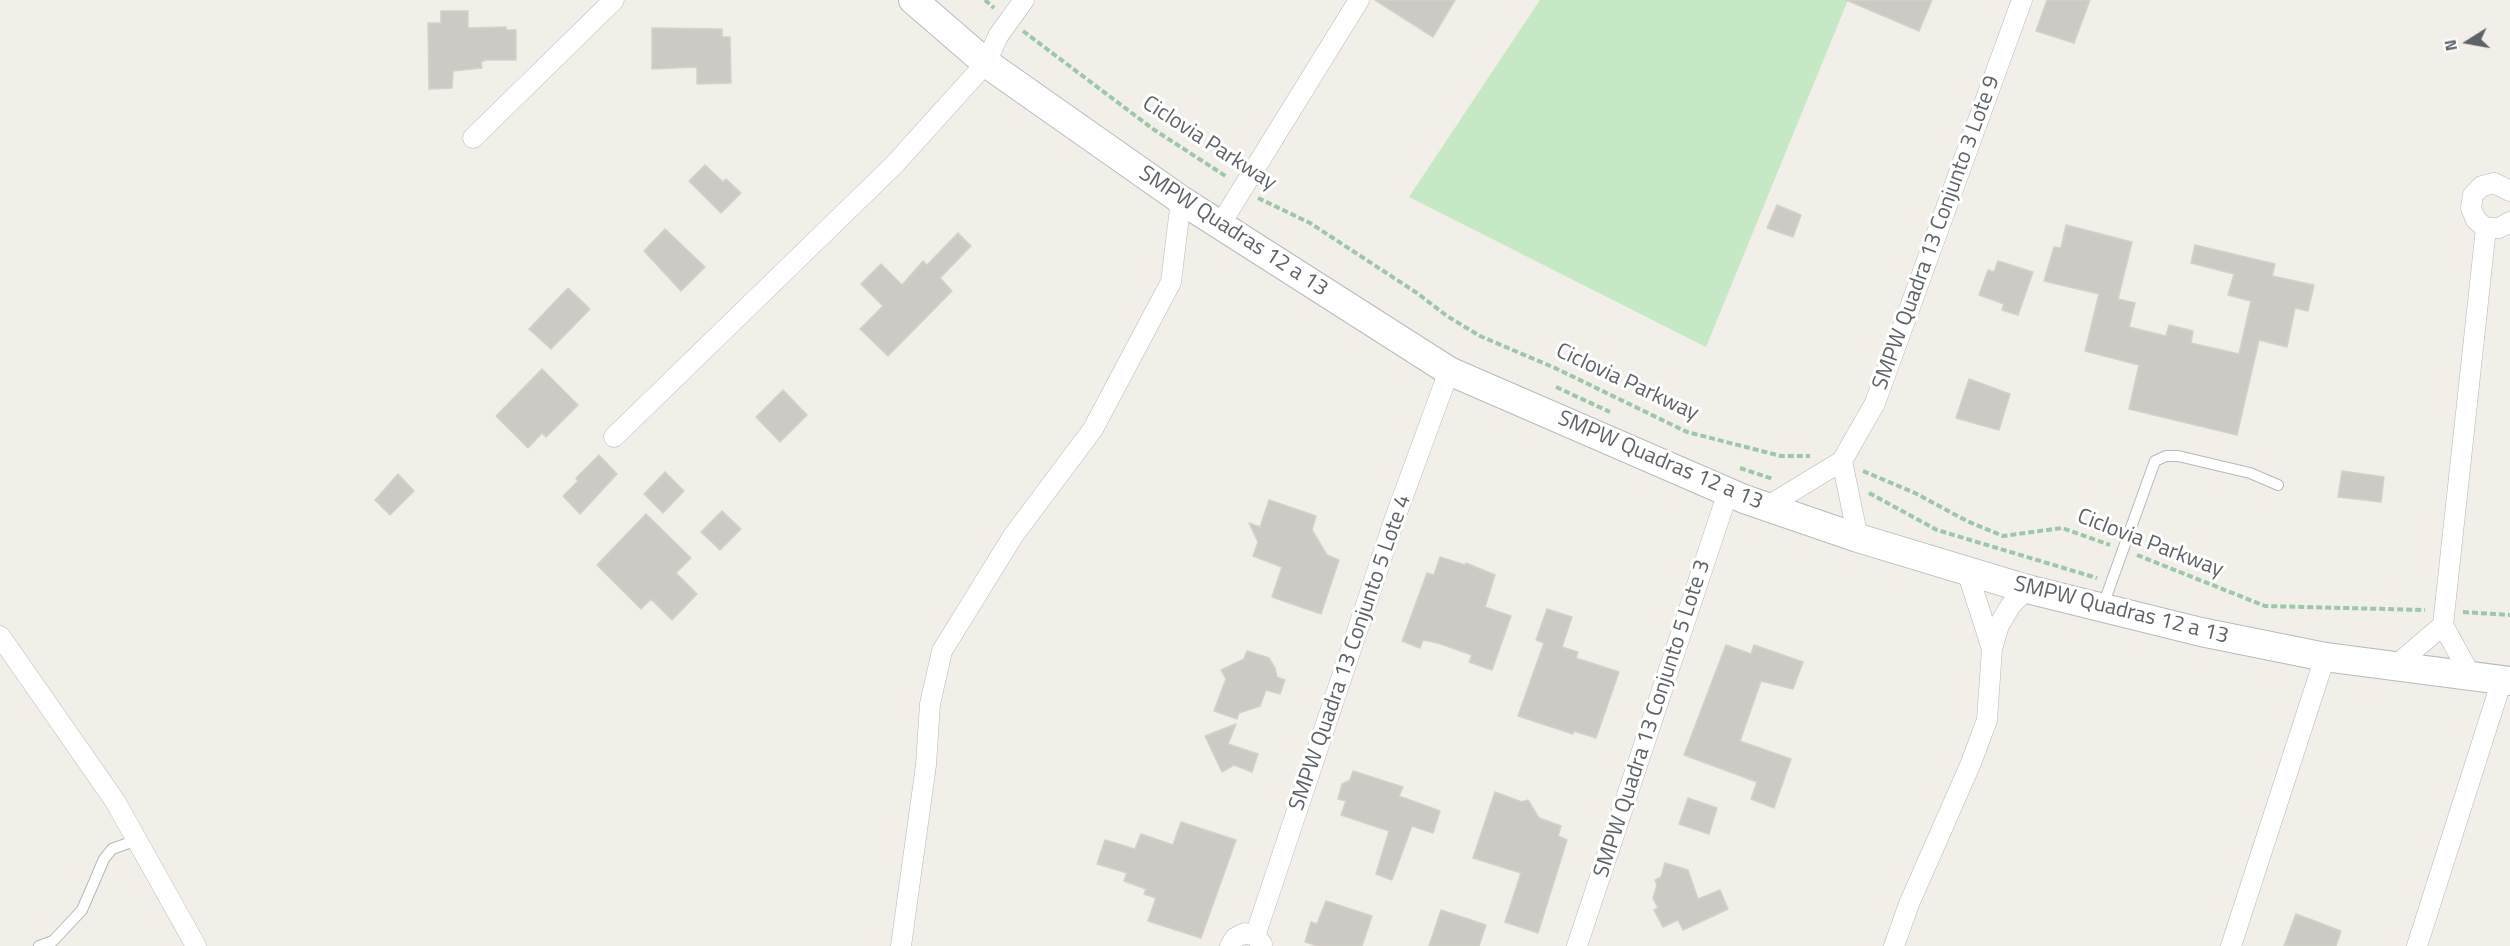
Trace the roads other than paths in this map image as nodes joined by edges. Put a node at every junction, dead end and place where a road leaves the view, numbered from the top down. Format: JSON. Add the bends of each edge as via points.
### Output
{"nodes":[{"id":1,"x":614,"y":0,"type":"edge"},
{"id":2,"x":913,"y":0,"type":"edge"},
{"id":3,"x":1024,"y":0,"type":"edge"},
{"id":4,"x":1359,"y":0,"type":"edge"},
{"id":5,"x":2022,"y":0,"type":"edge"},
{"id":6,"x":986,"y":63,"type":"junction"},
{"id":7,"x":473,"y":138,"type":"dead end"},
{"id":8,"x":2510,"y":191,"type":"edge"},
{"id":9,"x":1181,"y":200,"type":"junction"},
{"id":10,"x":2510,"y":222,"type":"edge"},
{"id":11,"x":1220,"y":225,"type":"junction"},
{"id":12,"x":2486,"y":228,"type":"junction"},
{"id":13,"x":1449,"y":371,"type":"junction"},
{"id":14,"x":614,"y":437,"type":"dead end"},
{"id":15,"x":1842,"y":461,"type":"junction"},
{"id":16,"x":1729,"y":478,"type":"junction"},
{"id":17,"x":2278,"y":485,"type":"dead end"},
{"id":18,"x":1768,"y":506,"type":"junction"},
{"id":19,"x":1858,"y":538,"type":"junction"},
{"id":20,"x":1967,"y":571,"type":"junction"},
{"id":21,"x":2027,"y":589,"type":"junction"},
{"id":22,"x":2107,"y":595,"type":"junction"},
{"id":23,"x":2444,"y":618,"type":"junction"},
{"id":24,"x":0,"y":636,"type":"edge"},
{"id":25,"x":1992,"y":649,"type":"junction"},
{"id":26,"x":2325,"y":657,"type":"junction"},
{"id":27,"x":2394,"y":667,"type":"junction"},
{"id":28,"x":2472,"y":678,"type":"junction"},
{"id":29,"x":2506,"y":680,"type":"edge"},
{"id":30,"x":137,"y":840,"type":"junction"},
{"id":31,"x":1259,"y":941,"type":"edge"},
{"id":32,"x":39,"y":946,"type":"edge"},
{"id":33,"x":196,"y":946,"type":"edge"},
{"id":34,"x":901,"y":946,"type":"edge"},
{"id":35,"x":1230,"y":946,"type":"edge"},
{"id":36,"x":1578,"y":946,"type":"edge"},
{"id":37,"x":1894,"y":946,"type":"edge"},
{"id":38,"x":2231,"y":946,"type":"edge"},
{"id":39,"x":2417,"y":946,"type":"edge"}],
"edges":[{"from":1,"to":7,"type":"street"},
{"from":2,"to":6,"type":"street","name":"SMPW Quadras 12 a 13"},
{"from":3,"to":6,"type":"street","via":[[998,36]]},
{"from":4,"to":11,"type":"street"},
{"from":5,"to":15,"type":"street","name":"SMPW Quadra 13 Conjunto 3 Lote 9","via":[[1875,403]]},
{"from":6,"to":9,"type":"street","name":"SMPW Quadras 12 a 13"},
{"from":6,"to":14,"type":"street","via":[[894,165]]},
{"from":8,"to":12,"type":"street","via":[[2494,183],[2482,186],[2473,195],[2471,208],[2476,220]]},
{"from":9,"to":11,"type":"street","name":"SMPW Quadras 12 a 13"},
{"from":9,"to":34,"type":"street","via":[[1171,282],[1093,429],[1013,536],[942,651],[930,704],[926,765]]},
{"from":10,"to":12,"type":"street","via":[[2499,228]]},
{"from":11,"to":13,"type":"street","name":"SMPW Quadras 12 a 13"},
{"from":12,"to":23,"type":"street"},
{"from":13,"to":16,"type":"street","name":"SMPW Quadras 12 a 13"},
{"from":13,"to":31,"type":"street","name":"SMPW Quadra 13 Conjunto 5 Lote 4","via":[[1395,518]]},
{"from":15,"to":18,"type":"street","name":"SMPW Quadra 13 Conjunto 3 Lote 9"},
{"from":15,"to":19,"type":"street"},
{"from":16,"to":18,"type":"street","name":"SMPW Quadras 12 a 13"},
{"from":16,"to":36,"type":"street","name":"SMPW Quadra 13 Conjunto 5 Lote 3"},
{"from":17,"to":22,"type":"lane","via":[[2250,473],[2178,456],[2155,461]]},
{"from":18,"to":19,"type":"street","name":"SMPW Quadras 12 a 13"},
{"from":19,"to":20,"type":"street","name":"SMPW Quadras 12 a 13"},
{"from":20,"to":21,"type":"street","name":"SMPW Quadras 12 a 13"},
{"from":20,"to":25,"type":"street"},
{"from":21,"to":22,"type":"street","name":"SMPW Quadras 12 a 13"},
{"from":21,"to":25,"type":"street","via":[[2005,615]]},
{"from":22,"to":26,"type":"street","name":"SMPW Quadras 12 a 13","via":[[2201,632]]},
{"from":23,"to":27,"type":"street"},
{"from":23,"to":28,"type":"street"},
{"from":24,"to":30,"type":"street","via":[[115,801]]},
{"from":25,"to":37,"type":"street","via":[[1987,720]]},
{"from":26,"to":27,"type":"street","name":"SMPW Quadras 12 a 13"},
{"from":26,"to":38,"type":"street"},
{"from":27,"to":28,"type":"street","name":"SMPW Quadras 12 a 13"},
{"from":28,"to":29,"type":"street","name":"SMPW Quadras 12 a 13"},
{"from":29,"to":39,"type":"street"},
{"from":30,"to":32,"type":"lane","via":[[112,849],[82,910],[53,941]]},
{"from":30,"to":33,"type":"street"},
{"from":31,"to":35,"type":"street","name":"SMPW Quadra 13 Conjunto 5 Lote 4","via":[[1240,935]]}]}
